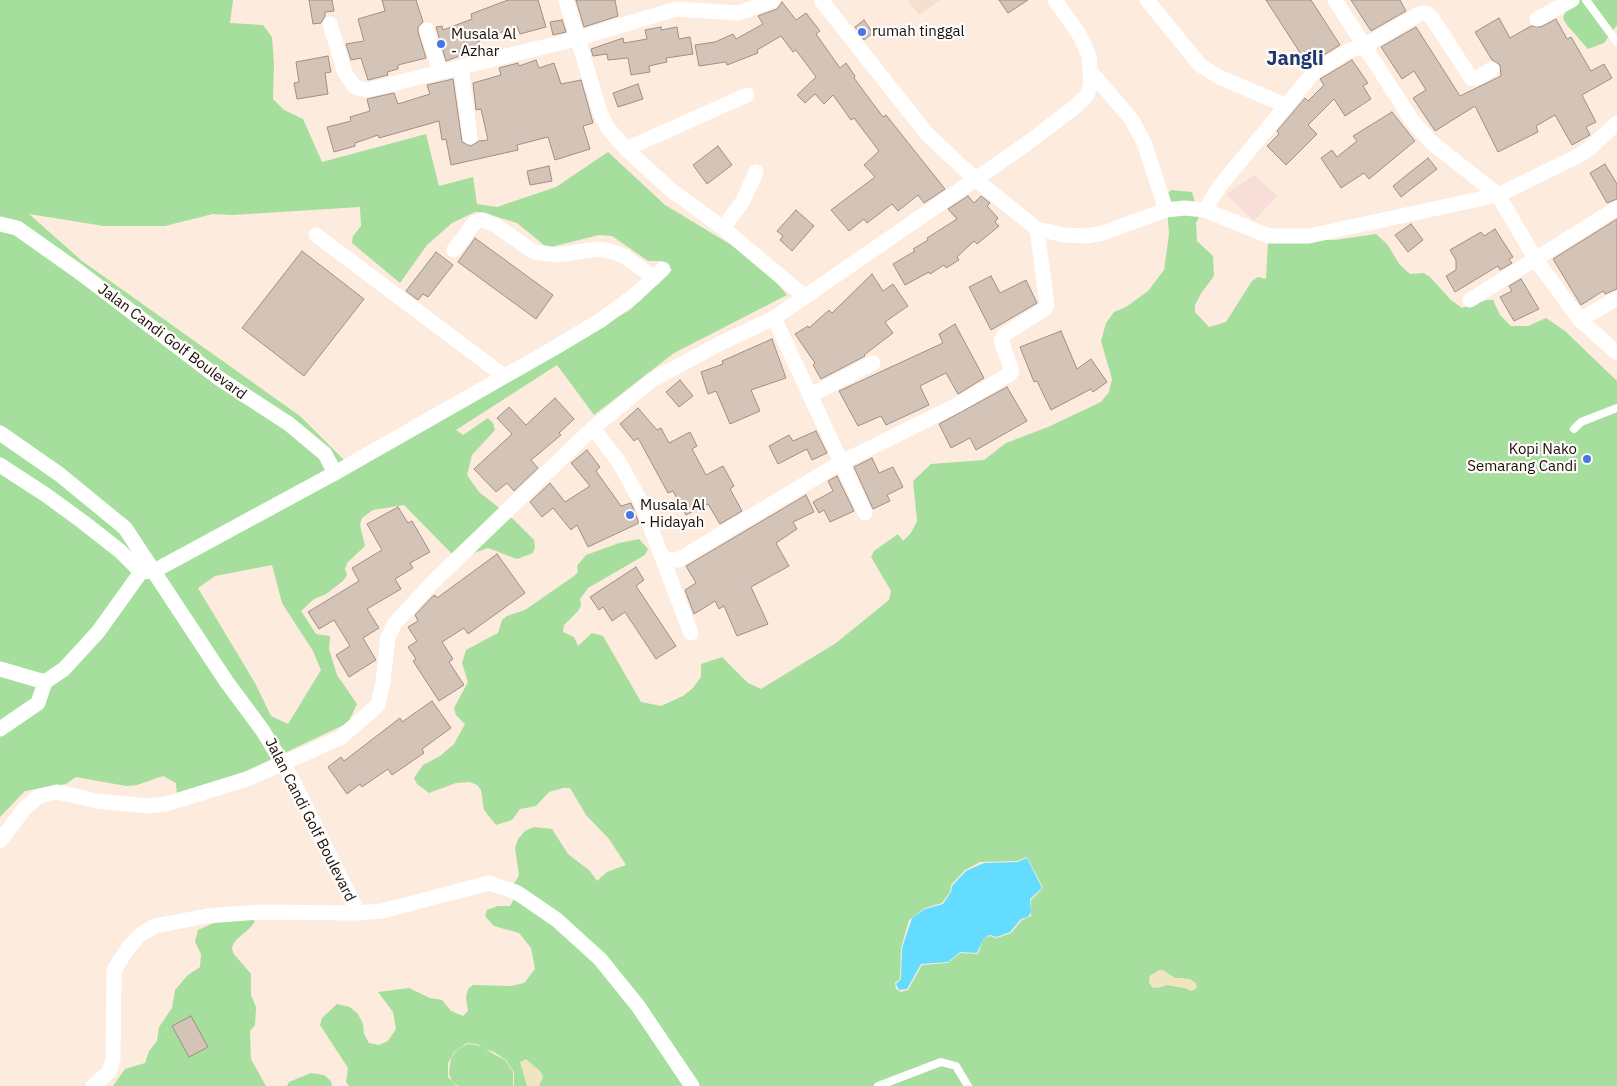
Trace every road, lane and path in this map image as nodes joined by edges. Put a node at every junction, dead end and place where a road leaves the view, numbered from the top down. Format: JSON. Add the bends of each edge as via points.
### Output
{"nodes":[{"id":1,"x":566,"y":0,"type":"edge"},
{"id":2,"x":773,"y":0,"type":"edge"},
{"id":3,"x":821,"y":0,"type":"edge"},
{"id":4,"x":1055,"y":0,"type":"edge"},
{"id":5,"x":1147,"y":0,"type":"edge"},
{"id":6,"x":1335,"y":0,"type":"edge"},
{"id":7,"x":1572,"y":0,"type":"edge"},
{"id":8,"x":1586,"y":0,"type":"edge"},
{"id":9,"x":1537,"y":20,"type":"dead end"},
{"id":10,"x":330,"y":24,"type":"dead end"},
{"id":11,"x":427,"y":30,"type":"dead end"},
{"id":12,"x":576,"y":39,"type":"junction"},
{"id":13,"x":1617,"y":42,"type":"edge"},
{"id":14,"x":1364,"y":46,"type":"junction"},
{"id":15,"x":461,"y":67,"type":"junction"},
{"id":16,"x":1492,"y":69,"type":"dead end"},
{"id":17,"x":440,"y":72,"type":"junction"},
{"id":18,"x":1092,"y":72,"type":"junction"},
{"id":19,"x":747,"y":95,"type":"dead end"},
{"id":20,"x":1285,"y":105,"type":"junction"},
{"id":21,"x":1617,"y":123,"type":"edge"},
{"id":22,"x":470,"y":137,"type":"dead end"},
{"id":23,"x":626,"y":149,"type":"junction"},
{"id":24,"x":756,"y":172,"type":"dead end"},
{"id":25,"x":975,"y":179,"type":"junction"},
{"id":26,"x":1498,"y":195,"type":"junction"},
{"id":27,"x":1617,"y":208,"type":"edge"},
{"id":28,"x":1166,"y":210,"type":"junction"},
{"id":29,"x":1205,"y":210,"type":"junction"},
{"id":30,"x":0,"y":224,"type":"edge"},
{"id":31,"x":724,"y":228,"type":"junction"},
{"id":32,"x":1037,"y":229,"type":"junction"},
{"id":33,"x":316,"y":235,"type":"dead end"},
{"id":34,"x":454,"y":250,"type":"dead end"},
{"id":35,"x":1536,"y":260,"type":"junction"},
{"id":36,"x":805,"y":296,"type":"junction"},
{"id":37,"x":1617,"y":298,"type":"edge"},
{"id":38,"x":1470,"y":300,"type":"dead end"},
{"id":39,"x":774,"y":318,"type":"junction"},
{"id":40,"x":1580,"y":320,"type":"junction"},
{"id":41,"x":1617,"y":353,"type":"edge"},
{"id":42,"x":873,"y":363,"type":"dead end"},
{"id":43,"x":504,"y":376,"type":"junction"},
{"id":44,"x":811,"y":395,"type":"junction"},
{"id":45,"x":1617,"y":408,"type":"edge"},
{"id":46,"x":593,"y":428,"type":"junction"},
{"id":47,"x":1574,"y":429,"type":"dead end"},
{"id":48,"x":0,"y":433,"type":"edge"},
{"id":49,"x":842,"y":462,"type":"junction"},
{"id":50,"x":0,"y":465,"type":"edge"},
{"id":51,"x":335,"y":472,"type":"junction"},
{"id":52,"x":865,"y":513,"type":"dead end"},
{"id":53,"x":661,"y":555,"type":"junction"},
{"id":54,"x":148,"y":572,"type":"junction"},
{"id":55,"x":691,"y":633,"type":"dead end"},
{"id":56,"x":0,"y":669,"type":"edge"},
{"id":57,"x":45,"y":682,"type":"junction"},
{"id":58,"x":0,"y":729,"type":"edge"},
{"id":59,"x":0,"y":841,"type":"edge"},
{"id":60,"x":358,"y":913,"type":"junction"},
{"id":61,"x":93,"y":1086,"type":"edge"},
{"id":62,"x":692,"y":1086,"type":"edge"},
{"id":63,"x":878,"y":1086,"type":"edge"},
{"id":64,"x":968,"y":1086,"type":"edge"}],
"edges":[{"from":1,"to":12,"type":"street"},
{"from":2,"to":12,"type":"street","via":[[734,13],[676,9]]},
{"from":3,"to":25,"type":"street","via":[[927,134]]},
{"from":4,"to":18,"type":"street","via":[[1080,36]]},
{"from":5,"to":20,"type":"street","via":[[1200,66]]},
{"from":6,"to":14,"type":"street"},
{"from":7,"to":9,"type":"street"},
{"from":8,"to":13,"type":"lane"},
{"from":10,"to":17,"type":"street","via":[[345,73],[355,87],[367,90]]},
{"from":11,"to":17,"type":"street"},
{"from":12,"to":15,"type":"street"},
{"from":12,"to":23,"type":"street","via":[[600,112],[607,127]]},
{"from":14,"to":16,"type":"street","via":[[1426,12],[1468,76],[1477,78]]},
{"from":14,"to":20,"type":"street","via":[[1352,49],[1320,68]]},
{"from":14,"to":26,"type":"street","via":[[1411,119],[1431,142]]},
{"from":15,"to":17,"type":"street"},
{"from":15,"to":22,"type":"street"},
{"from":18,"to":25,"type":"street","via":[[1087,95],[1076,106]]},
{"from":18,"to":28,"type":"street","via":[[1132,120],[1145,145]]},
{"from":19,"to":23,"type":"street"},
{"from":20,"to":29,"type":"street"},
{"from":21,"to":26,"type":"street","via":[[1576,157]]},
{"from":23,"to":31,"type":"street","via":[[671,190]]},
{"from":24,"to":31,"type":"street","via":[[743,201]]},
{"from":25,"to":32,"type":"street"},
{"from":25,"to":36,"type":"street"},
{"from":26,"to":29,"type":"street","via":[[1309,236],[1270,236]]},
{"from":26,"to":35,"type":"street"},
{"from":27,"to":35,"type":"street"},
{"from":28,"to":29,"type":"street"},
{"from":28,"to":32,"type":"street","via":[[1086,236]]},
{"from":30,"to":51,"type":"street","name":"Jalan Candi Golf Boulevard","via":[[16,228],[220,379],[289,424],[325,454]]},
{"from":31,"to":36,"type":"street"},
{"from":32,"to":49,"type":"street","via":[[1047,305],[1005,334],[1001,341],[1012,370],[1010,374],[957,405]]},
{"from":33,"to":43,"type":"street"},
{"from":34,"to":43,"type":"street","via":[[474,223],[483,220],[495,224],[534,252],[557,255],[598,249],[610,251],[658,273],[601,320]]},
{"from":35,"to":38,"type":"street"},
{"from":35,"to":40,"type":"street"},
{"from":36,"to":39,"type":"street"},
{"from":37,"to":40,"type":"street"},
{"from":39,"to":44,"type":"street"},
{"from":39,"to":46,"type":"street","via":[[721,342],[652,380]]},
{"from":40,"to":41,"type":"street"},
{"from":42,"to":44,"type":"street"},
{"from":43,"to":51,"type":"street"},
{"from":44,"to":49,"type":"street"},
{"from":45,"to":47,"type":"lane","via":[[1581,422]]},
{"from":46,"to":53,"type":"street","via":[[619,462]]},
{"from":46,"to":59,"type":"street","via":[[434,581],[395,623],[388,637],[378,705],[328,745],[250,778],[184,800],[148,806],[97,801],[57,792],[39,796],[25,808]]},
{"from":48,"to":54,"type":"street","name":"Jalan Candi Golf Boulevard","via":[[59,474],[125,528]]},
{"from":49,"to":52,"type":"street"},
{"from":49,"to":53,"type":"street","via":[[678,560],[669,560]]},
{"from":50,"to":54,"type":"street","via":[[46,494]]},
{"from":51,"to":54,"type":"street"},
{"from":53,"to":55,"type":"street"},
{"from":54,"to":57,"type":"street","via":[[64,670]]},
{"from":54,"to":60,"type":"street","name":"Jalan Candi Golf Boulevard","via":[[273,747]]},
{"from":56,"to":57,"type":"street"},
{"from":57,"to":58,"type":"street","via":[[38,703]]},
{"from":60,"to":61,"type":"street","via":[[277,912],[207,916],[155,926],[141,934],[114,970],[114,1060],[110,1072]]},
{"from":60,"to":62,"type":"street","name":"Jalan Candi Golf Boulevard","via":[[382,911],[489,884],[516,892],[557,920],[600,959],[638,1006]]},
{"from":63,"to":64,"type":"lane","via":[[941,1062],[956,1066]]}]}
